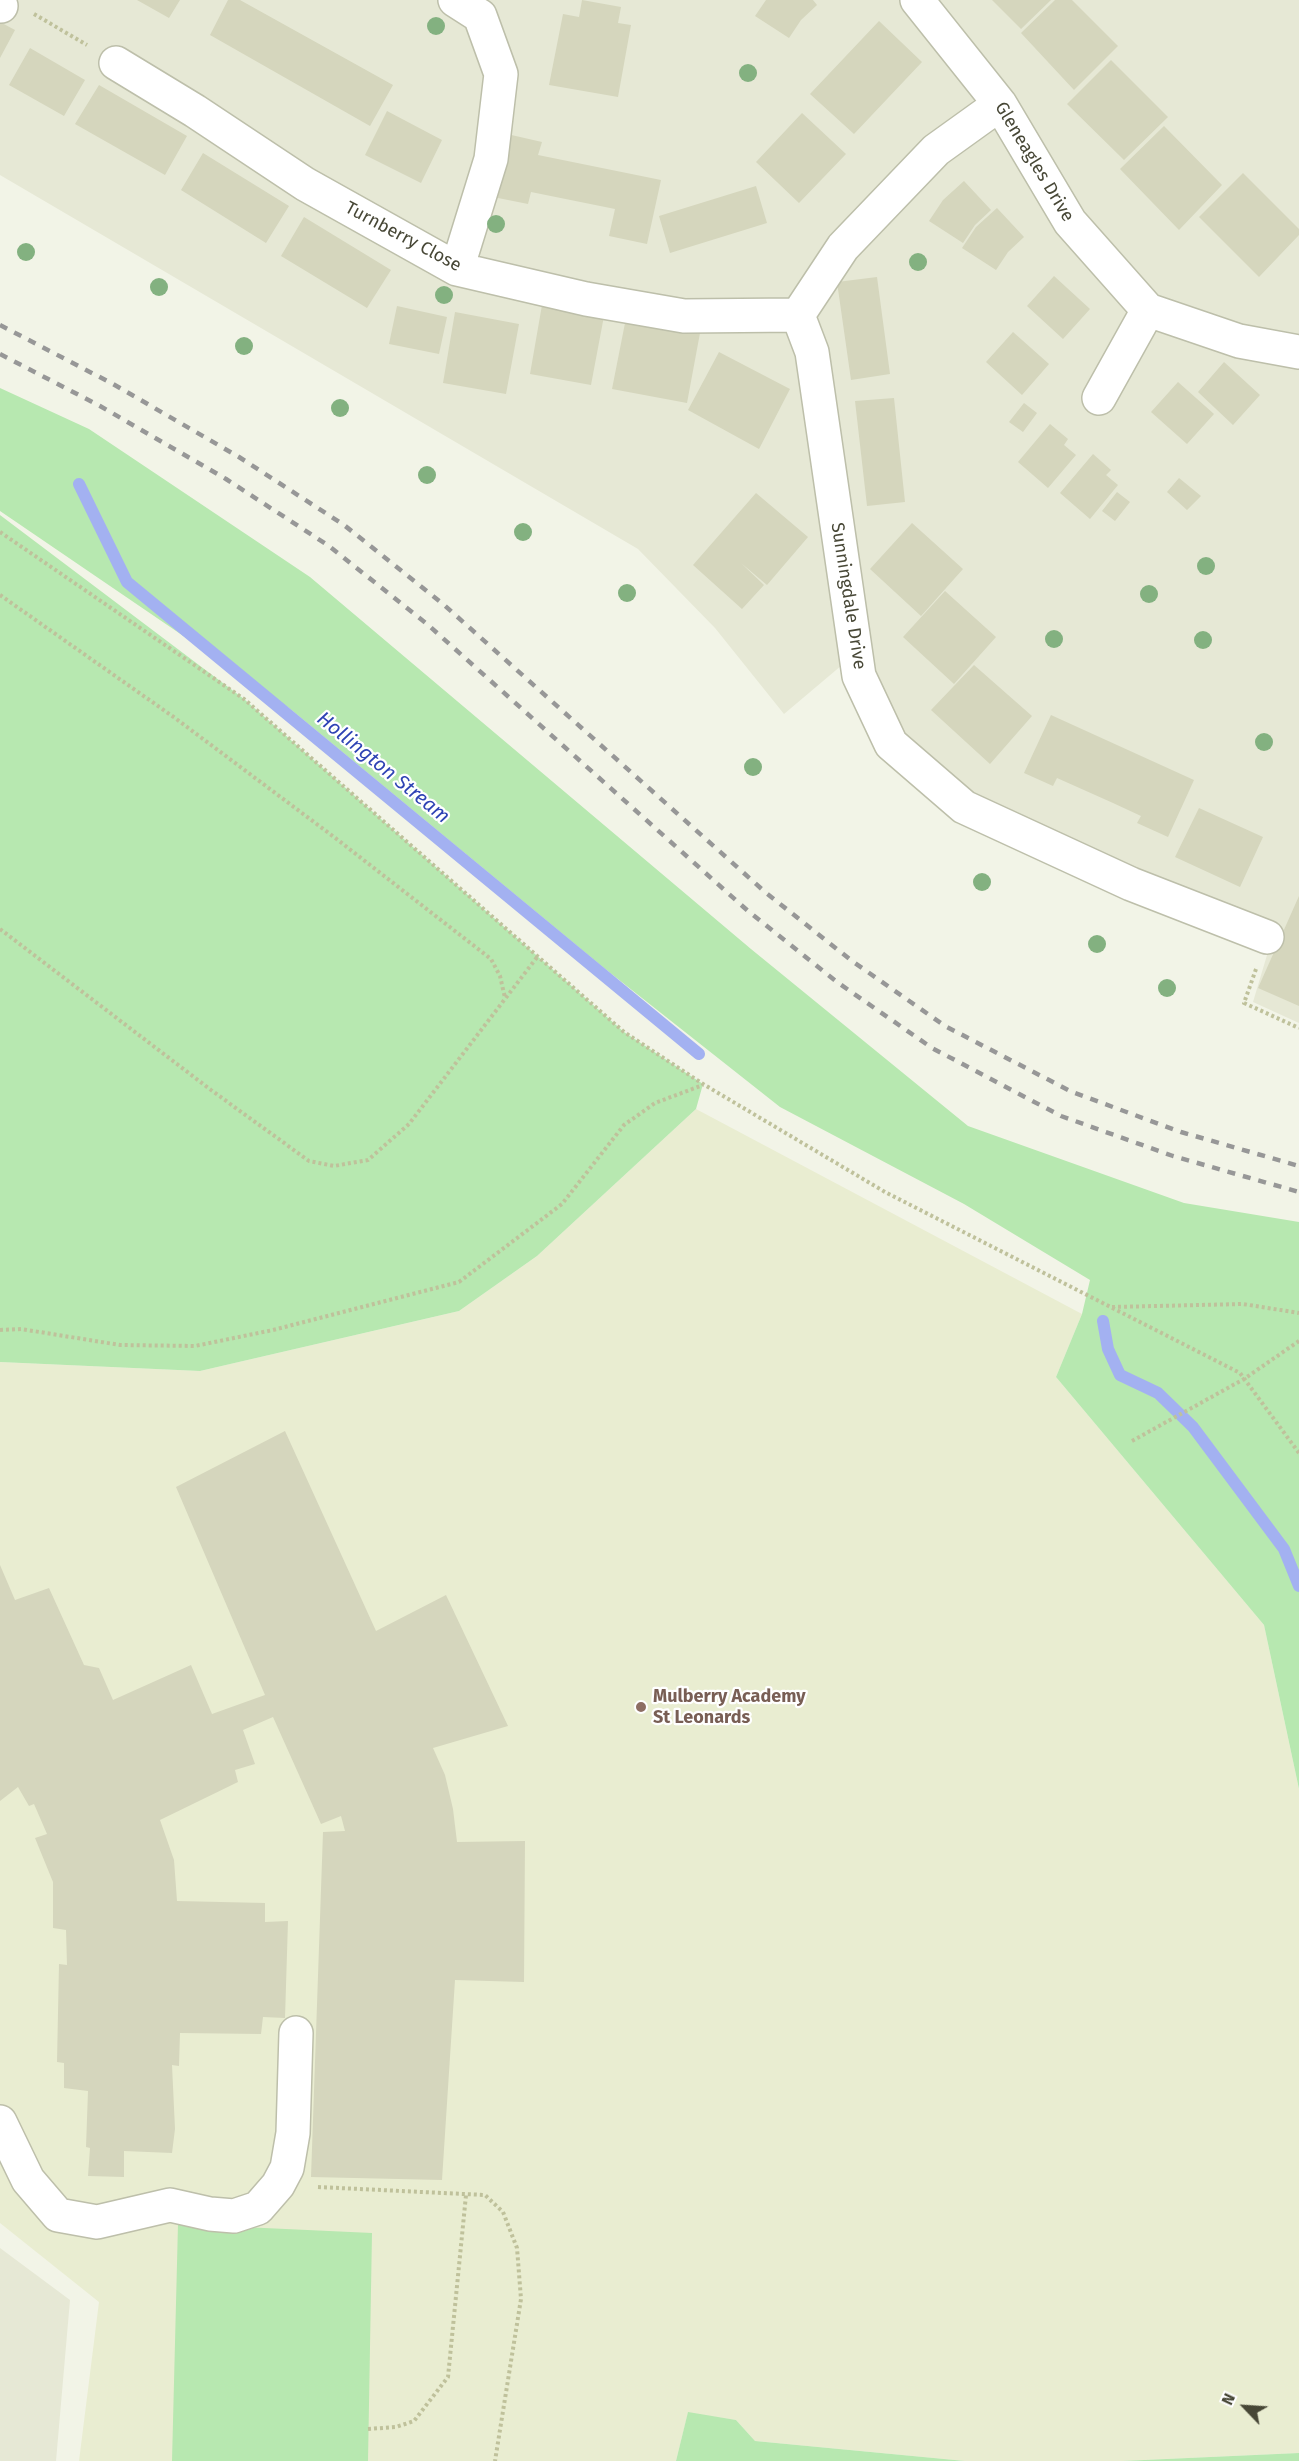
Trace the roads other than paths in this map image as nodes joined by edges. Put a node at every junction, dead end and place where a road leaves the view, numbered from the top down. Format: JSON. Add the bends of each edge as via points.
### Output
{"nodes":[{"id":1,"x":455,"y":0,"type":"edge"},
{"id":2,"x":917,"y":0,"type":"edge"},
{"id":3,"x":116,"y":63,"type":"road end"},
{"id":4,"x":1000,"y":104,"type":"junction"},
{"id":5,"x":458,"y":269,"type":"junction"},
{"id":6,"x":1148,"y":310,"type":"junction"},
{"id":7,"x":798,"y":315,"type":"junction"},
{"id":8,"x":1299,"y":352,"type":"edge"},
{"id":9,"x":1099,"y":398,"type":"dead end"},
{"id":10,"x":1267,"y":937,"type":"road end"},
{"id":11,"x":296,"y":2033,"type":"dead end"},
{"id":12,"x":0,"y":2122,"type":"edge"}],
"edges":[{"from":1,"to":5,"type":"street","via":[[480,16],[501,74],[491,159]]},
{"from":2,"to":4,"type":"street","name":"Gleneagles Drive"},
{"from":3,"to":5,"type":"street","name":"Turnberry Close","via":[[305,184]]},
{"from":4,"to":6,"type":"street","name":"Gleneagles Drive","via":[[1070,222]]},
{"from":4,"to":7,"type":"street","via":[[936,150],[843,247]]},
{"from":5,"to":7,"type":"street","name":"Turnberry Close","via":[[586,299],[684,316]]},
{"from":6,"to":8,"type":"street","name":"Gleneagles Drive","via":[[1239,341]]},
{"from":6,"to":9,"type":"street"},
{"from":7,"to":10,"type":"street","name":"Sunningdale Drive","via":[[812,352],[859,676],[891,744],[963,807],[1131,884]]},
{"from":11,"to":12,"type":"street","via":[[293,2133],[286,2168],[278,2185],[258,2208],[234,2216],[170,2205],[97,2222],[58,2215],[28,2180]]}]}
